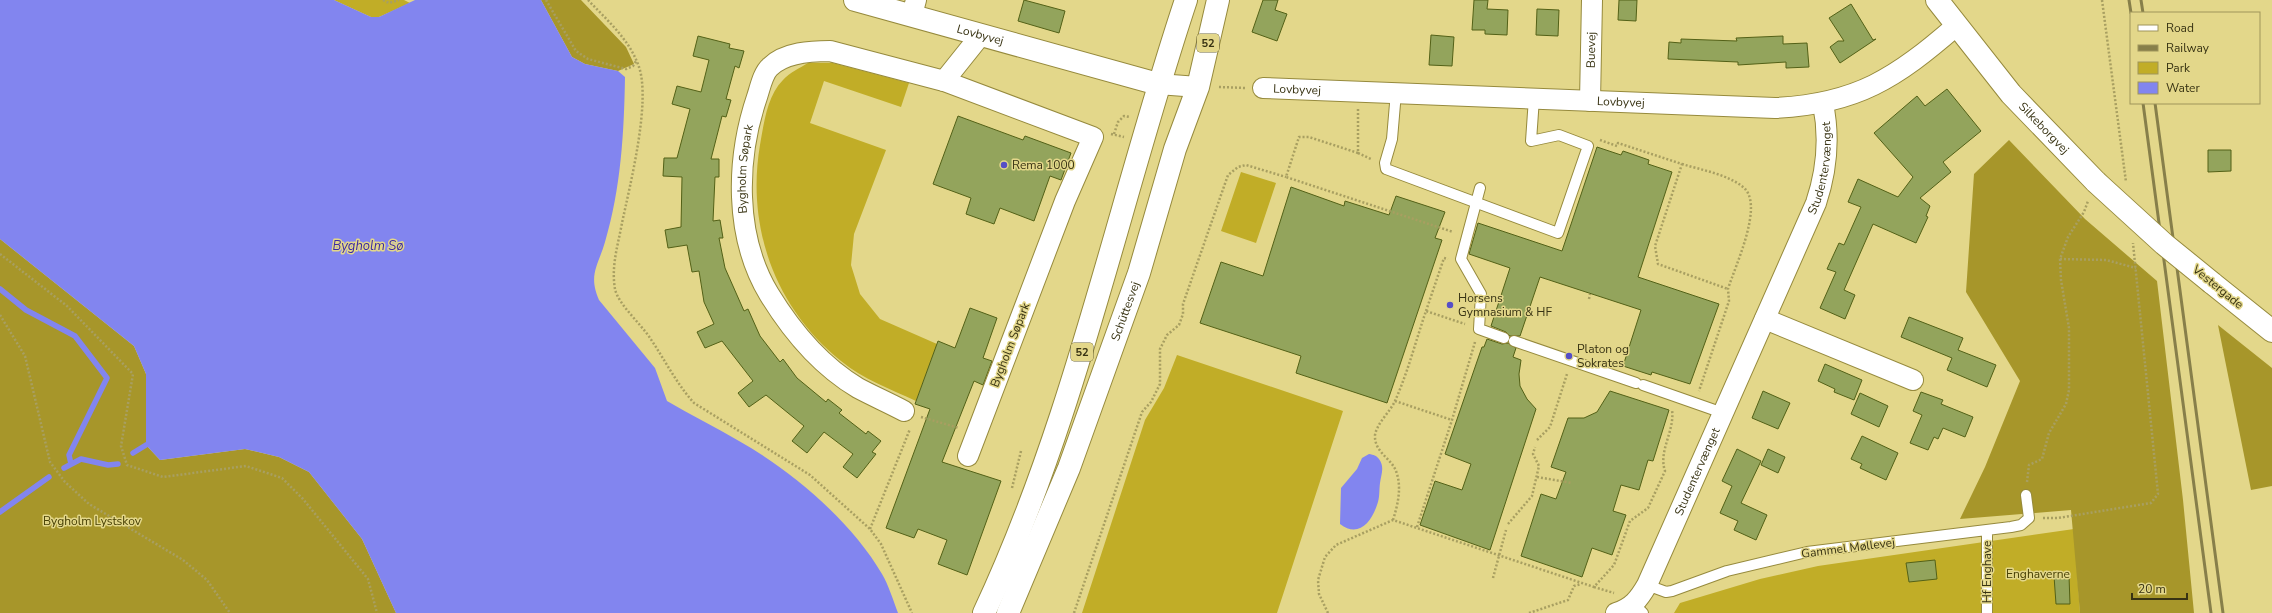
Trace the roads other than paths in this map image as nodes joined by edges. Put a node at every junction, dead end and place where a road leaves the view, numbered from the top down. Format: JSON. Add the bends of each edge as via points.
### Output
{"nodes":[{"id":1,"x":855,"y":0,"type":"edge"},
{"id":2,"x":1186,"y":0,"type":"edge"},
{"id":3,"x":1218,"y":0,"type":"edge"},
{"id":4,"x":1592,"y":0,"type":"edge"},
{"id":5,"x":1937,"y":0,"type":"edge"},
{"id":6,"x":914,"y":8,"type":"edge"},
{"id":7,"x":1956,"y":26,"type":"junction"},
{"id":8,"x":980,"y":36,"type":"junction"},
{"id":9,"x":944,"y":81,"type":"junction"},
{"id":10,"x":1158,"y":84,"type":"junction"},
{"id":11,"x":1198,"y":87,"type":"junction"},
{"id":12,"x":1263,"y":88,"type":"road end"},
{"id":13,"x":1396,"y":92,"type":"junction"},
{"id":14,"x":1534,"y":98,"type":"junction"},
{"id":15,"x":1590,"y":101,"type":"junction"},
{"id":16,"x":1823,"y":104,"type":"junction"},
{"id":17,"x":1480,"y":188,"type":"dead end"},
{"id":18,"x":1475,"y":203,"type":"junction"},
{"id":19,"x":2164,"y":244,"type":"joint"},
{"id":20,"x":1765,"y":319,"type":"junction"},
{"id":21,"x":2272,"y":331,"type":"edge"},
{"id":22,"x":1913,"y":380,"type":"dead end"},
{"id":23,"x":910,"y":413,"type":"road end"},
{"id":24,"x":1723,"y":413,"type":"junction"},
{"id":25,"x":968,"y":456,"type":"dead end"},
{"id":26,"x":2026,"y":495,"type":"road end"},
{"id":27,"x":1987,"y":530,"type":"junction"},
{"id":28,"x":1640,"y":601,"type":"edge"},
{"id":29,"x":984,"y":613,"type":"edge"},
{"id":30,"x":1008,"y":613,"type":"edge"},
{"id":31,"x":1616,"y":613,"type":"edge"},
{"id":32,"x":1987,"y":613,"type":"edge"}],
"edges":[{"from":1,"to":6,"type":"main road","name":"Lovbyvej"},
{"from":2,"to":10,"type":"main road","number":"52"},
{"from":3,"to":11,"type":"main road","name":"Schüttesvej","number":"52"},
{"from":4,"to":15,"type":"street","name":"Buevej"},
{"from":5,"to":7,"type":"main road","name":"Silkeborgvej"},
{"from":6,"to":8,"type":"main road","name":"Lovbyvej"},
{"from":7,"to":16,"type":"street","name":"Lovbyvej","via":[[1914,62],[1880,83],[1854,95]]},
{"from":7,"to":19,"type":"main road","name":"Silkeborgvej","bridge":true,"via":[[2011,94],[2096,182]]},
{"from":8,"to":9,"type":"street"},
{"from":8,"to":10,"type":"main road","name":"Lovbyvej"},
{"from":9,"to":23,"type":"street","name":"Bygholm Søpark","via":[[830,52],[814,51],[788,56],[770,67],[762,82],[753,109],[742,162],[742,196],[752,255],[768,293],[792,328],[821,359],[857,387]]},
{"from":9,"to":25,"type":"street","name":"Bygholm Søpark","via":[[1093,137],[1065,201]]},
{"from":10,"to":11,"type":"street","name":"Lovbyvej"},
{"from":10,"to":29,"type":"main road","number":"52","via":[[1076,372],[1046,461]]},
{"from":11,"to":30,"type":"main road","name":"Schüttesvej","number":"52","via":[[1176,149],[1139,274],[1069,468]]},
{"from":12,"to":13,"type":"street","name":"Lovbyvej"},
{"from":13,"to":14,"type":"street","name":"Lovbyvej"},
{"from":13,"to":18,"type":"lane","via":[[1392,139],[1386,169]]},
{"from":14,"to":15,"type":"street","name":"Lovbyvej"},
{"from":14,"to":18,"type":"lane","via":[[1531,141],[1559,135],[1588,146],[1558,233]]},
{"from":15,"to":16,"type":"street","name":"Lovbyvej","via":[[1775,108]]},
{"from":16,"to":20,"type":"street","name":"Studentervænget","via":[[1828,133],[1821,188]]},
{"from":17,"to":18,"type":"lane"},
{"from":18,"to":24,"type":"lane","via":[[1461,259],[1481,294],[1479,329]]},
{"from":19,"to":21,"type":"main road","name":"Vestergade","bridge":true},
{"from":20,"to":22,"type":"street"},
{"from":20,"to":24,"type":"street","name":"Studentervænget"},
{"from":24,"to":28,"type":"street","name":"Studentervænget"},
{"from":26,"to":27,"type":"lane","name":"Gammel Møllevej","via":[[2029,518],[2020,525]]},
{"from":27,"to":28,"type":"lane","name":"Gammel Møllevej","via":[[1807,552],[1727,571]]},
{"from":27,"to":32,"type":"lane","name":"Hf Enghave"},
{"from":28,"to":31,"type":"street"}]}
